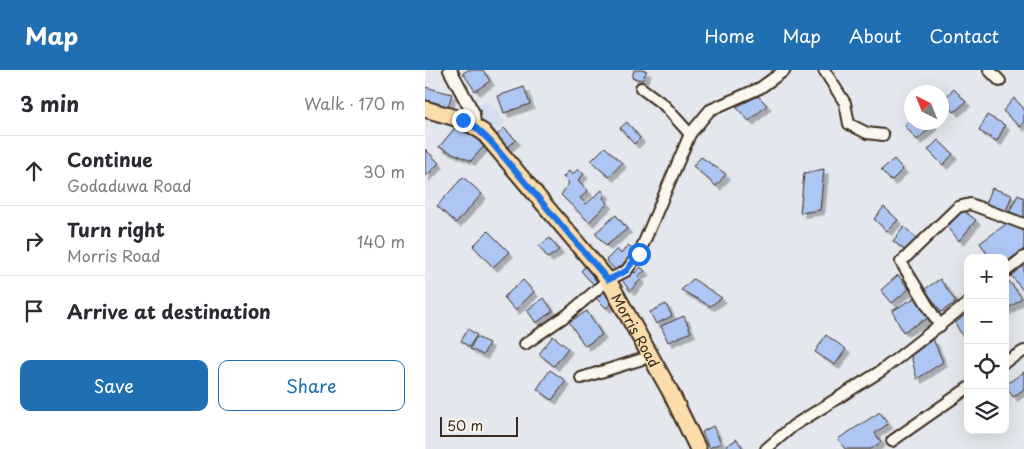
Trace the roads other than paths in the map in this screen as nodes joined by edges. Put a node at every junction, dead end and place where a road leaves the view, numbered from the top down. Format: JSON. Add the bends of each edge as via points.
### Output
{"nodes":[{"id":1,"x":450,"y":70,"type":"edge"},
{"id":2,"x":785,"y":70,"type":"edge"},
{"id":3,"x":823,"y":70,"type":"edge"},
{"id":4,"x":989,"y":70,"type":"edge"},
{"id":5,"x":1000,"y":80,"type":"dead end"},
{"id":6,"x":641,"y":88,"type":"dead end"},
{"id":7,"x":425,"y":108,"type":"edge"},
{"id":8,"x":474,"y":126,"type":"junction"},
{"id":9,"x":690,"y":134,"type":"junction"},
{"id":10,"x":883,"y":135,"type":"dead end"},
{"id":11,"x":1024,"y":224,"type":"edge"},
{"id":12,"x":1024,"y":257,"type":"edge"},
{"id":13,"x":1009,"y":269,"type":"edge"},
{"id":14,"x":608,"y":280,"type":"junction"},
{"id":15,"x":964,"y":306,"type":"edge"},
{"id":16,"x":941,"y":326,"type":"junction"},
{"id":17,"x":525,"y":344,"type":"dead end"},
{"id":18,"x":1024,"y":351,"type":"edge"},
{"id":19,"x":649,"y":357,"type":"junction"},
{"id":20,"x":1009,"y":360,"type":"edge"},
{"id":21,"x":581,"y":378,"type":"dead end"},
{"id":22,"x":967,"y":389,"type":"edge"},
{"id":23,"x":892,"y":441,"type":"dead end"},
{"id":24,"x":698,"y":449,"type":"edge"},
{"id":25,"x":766,"y":449,"type":"edge"}],
"edges":[{"from":1,"to":8,"type":"street","via":[[473,113]]},
{"from":2,"to":9,"type":"street","via":[[760,88],[710,110]]},
{"from":3,"to":10,"type":"street","via":[[845,103],[849,124],[867,133]]},
{"from":4,"to":5,"type":"street"},
{"from":6,"to":9,"type":"street","via":[[665,105]]},
{"from":7,"to":8,"type":"main road","name":"Morris Road"},
{"from":8,"to":14,"type":"main road","name":"Morris Road","via":[[507,160]]},
{"from":9,"to":14,"type":"street","via":[[639,254],[626,271]]},
{"from":11,"to":16,"type":"street","via":[[969,204],[958,207],[901,262]]},
{"from":12,"to":13,"type":"street"},
{"from":14,"to":17,"type":"street","via":[[567,315]]},
{"from":14,"to":19,"type":"main road","name":"Morris Road"},
{"from":15,"to":16,"type":"street"},
{"from":16,"to":25,"type":"street","via":[[881,371],[793,426]]},
{"from":18,"to":20,"type":"street"},
{"from":19,"to":21,"type":"street"},
{"from":19,"to":24,"type":"main road","name":"Morris Road","via":[[670,391]]},
{"from":22,"to":23,"type":"street"}]}
